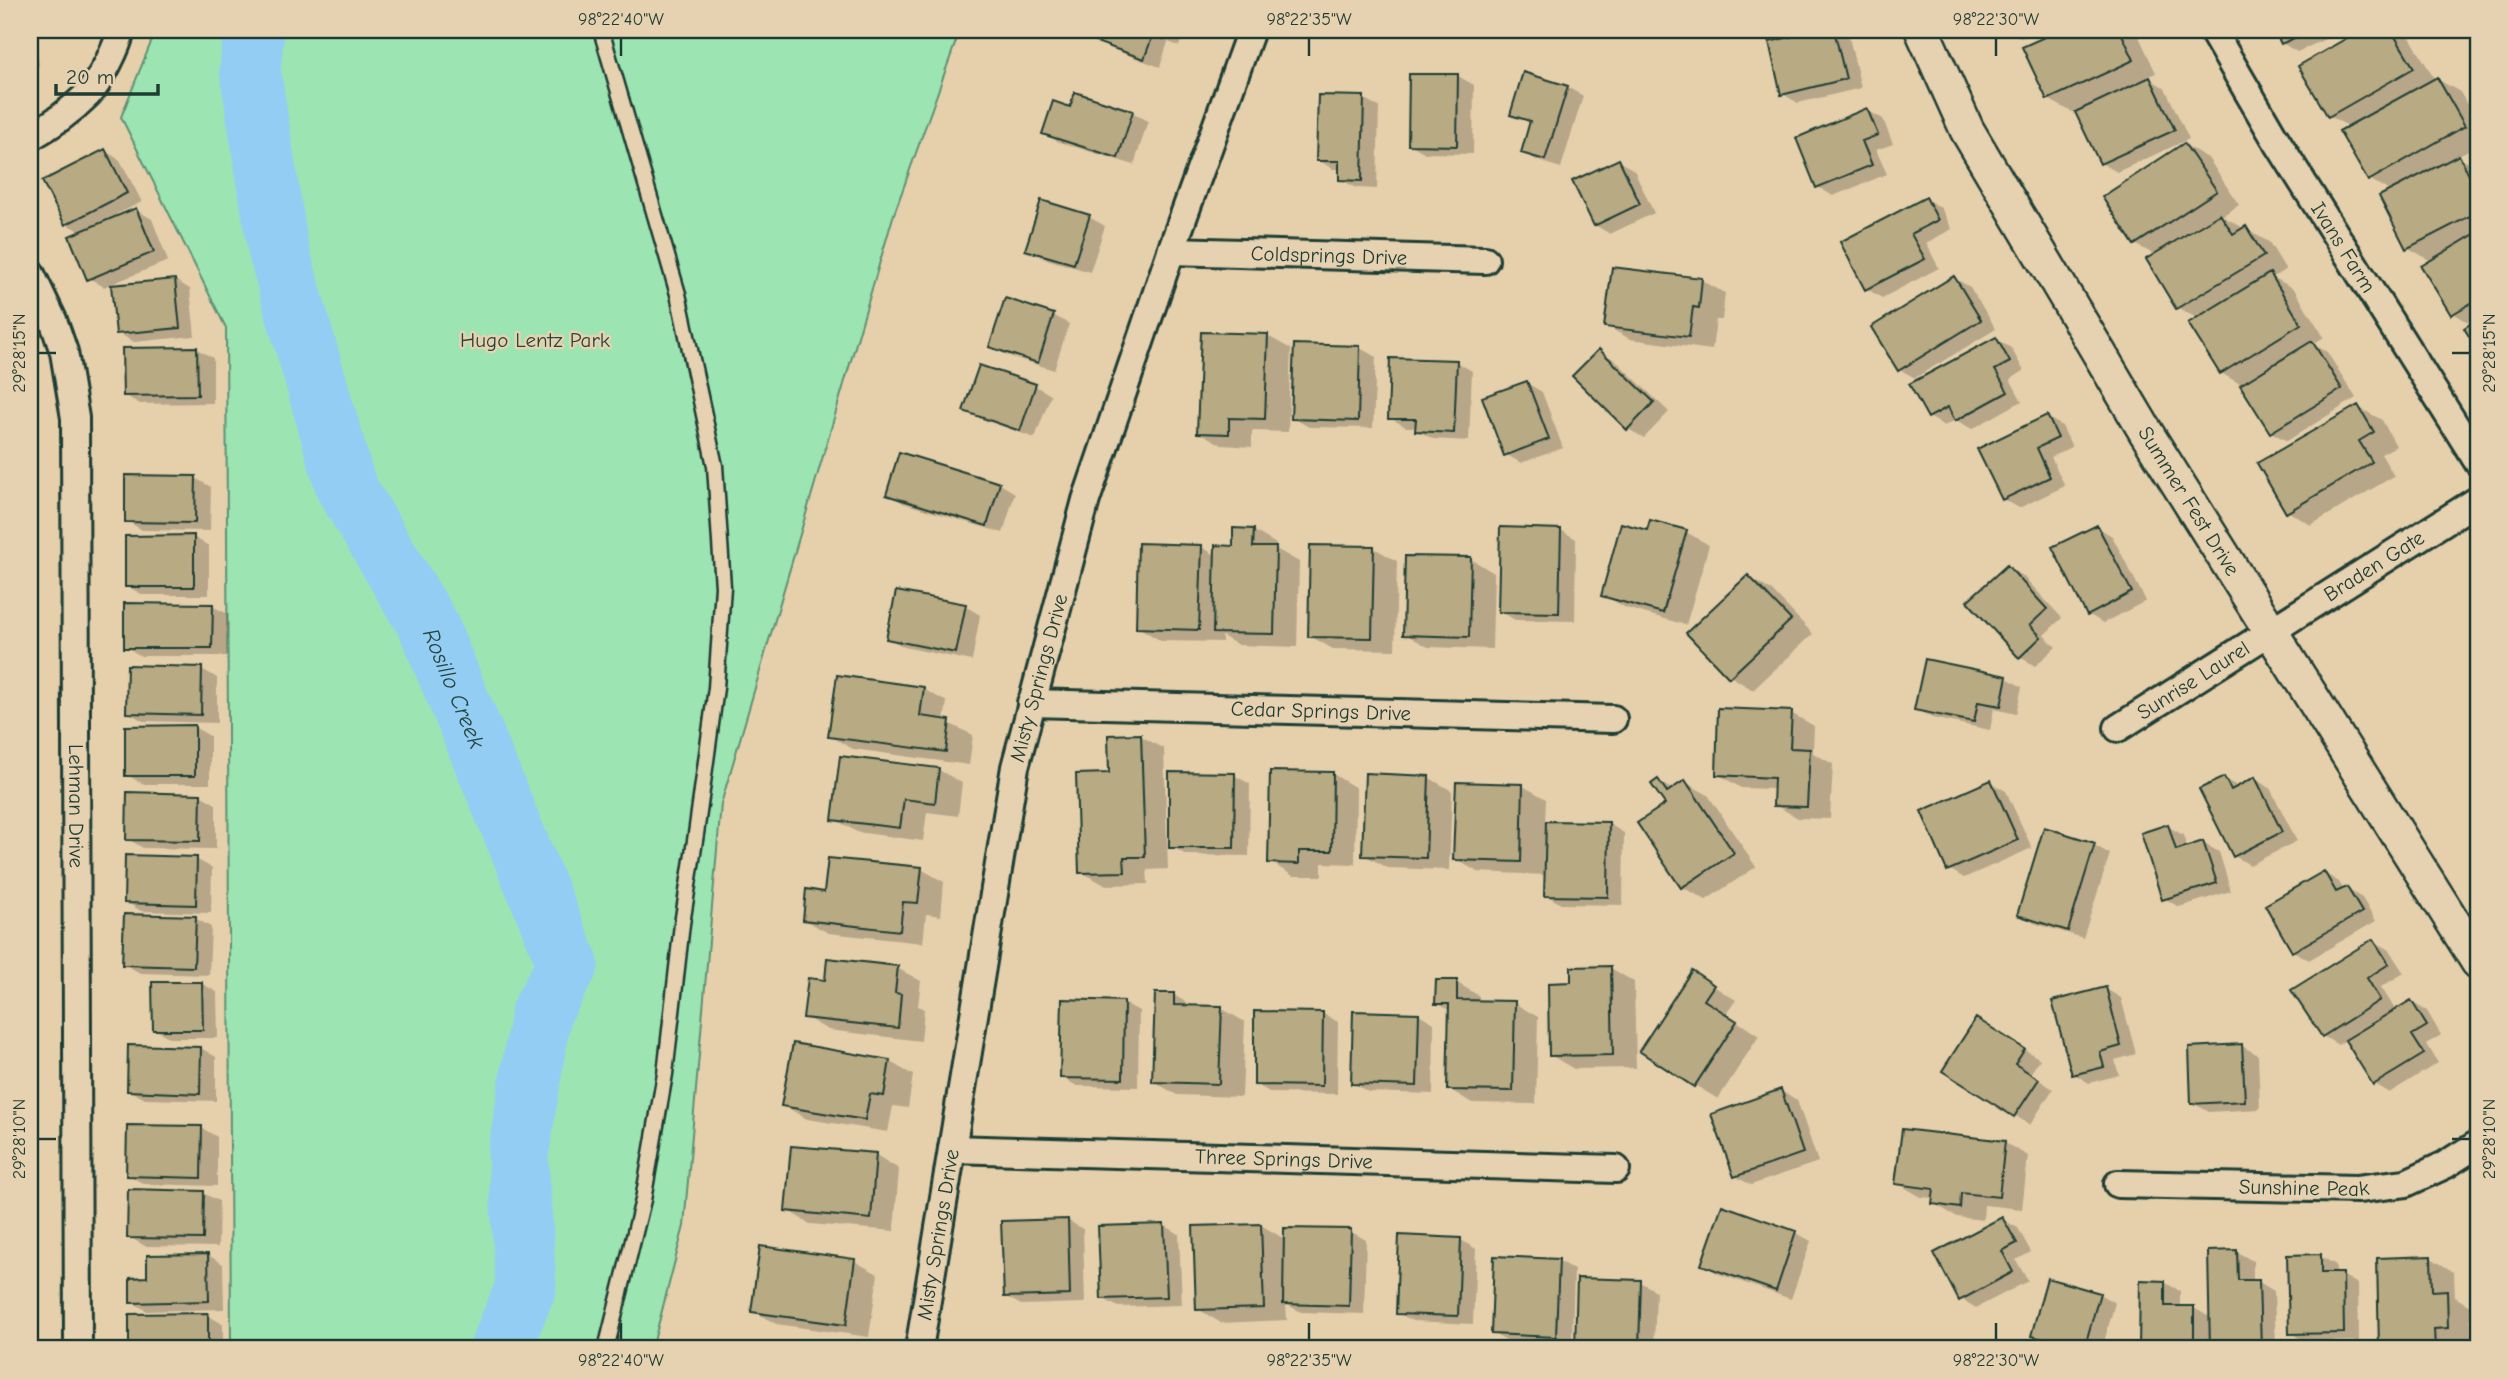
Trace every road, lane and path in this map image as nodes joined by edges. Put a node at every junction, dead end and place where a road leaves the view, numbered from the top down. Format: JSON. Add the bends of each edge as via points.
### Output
{"nodes":[{"id":1,"x":121,"y":30,"type":"edge"},
{"id":2,"x":601,"y":30,"type":"edge"},
{"id":3,"x":1251,"y":30,"type":"edge"},
{"id":4,"x":1922,"y":30,"type":"edge"},
{"id":5,"x":2212,"y":30,"type":"edge"},
{"id":6,"x":30,"y":137,"type":"edge"},
{"id":7,"x":1171,"y":251,"type":"junction"},
{"id":8,"x":1485,"y":260,"type":"dead end"},
{"id":9,"x":30,"y":272,"type":"edge"},
{"id":10,"x":2478,"y":462,"type":"edge"},
{"id":11,"x":2478,"y":500,"type":"edge"},
{"id":12,"x":2270,"y":631,"type":"junction"},
{"id":13,"x":1031,"y":703,"type":"junction"},
{"id":14,"x":1613,"y":719,"type":"dead end"},
{"id":15,"x":2118,"y":728,"type":"dead end"},
{"id":16,"x":2478,"y":962,"type":"edge"},
{"id":17,"x":2478,"y":1144,"type":"edge"},
{"id":18,"x":952,"y":1149,"type":"junction"},
{"id":19,"x":1616,"y":1169,"type":"dead end"},
{"id":20,"x":2118,"y":1184,"type":"dead end"},
{"id":21,"x":78,"y":1349,"type":"edge"},
{"id":22,"x":606,"y":1349,"type":"edge"},
{"id":23,"x":919,"y":1349,"type":"edge"}],
"edges":[{"from":1,"to":6,"type":"street","via":[[90,92]]},
{"from":2,"to":22,"type":"lane","via":[[678,294],[715,466],[723,587],[716,688],[681,924],[665,1074],[643,1200]]},
{"from":3,"to":7,"type":"street","name":"Misty Springs Drive"},
{"from":4,"to":12,"type":"street","name":"Summer Fest Drive","via":[[1967,130]]},
{"from":5,"to":10,"type":"street","name":"Ivans Farm"},
{"from":7,"to":8,"type":"street","name":"Coldsprings Drive"},
{"from":7,"to":13,"type":"street","name":"Misty Springs Drive","via":[[1086,500]]},
{"from":9,"to":21,"type":"street","name":"Lehman Drive","via":[[64,352],[75,418]]},
{"from":11,"to":12,"type":"street","name":"Braden Gate"},
{"from":12,"to":15,"type":"street","name":"Sunrise Laurel"},
{"from":12,"to":16,"type":"street","name":"Summer Fest Drive"},
{"from":13,"to":14,"type":"street","name":"Cedar Springs Drive"},
{"from":13,"to":18,"type":"street","name":"Misty Springs Drive","via":[[1015,767]]},
{"from":17,"to":20,"type":"street","name":"Sunshine Peak","via":[[2406,1183],[2358,1189]]},
{"from":18,"to":19,"type":"street","name":"Three Springs Drive"},
{"from":18,"to":23,"type":"street","name":"Misty Springs Drive"}]}
